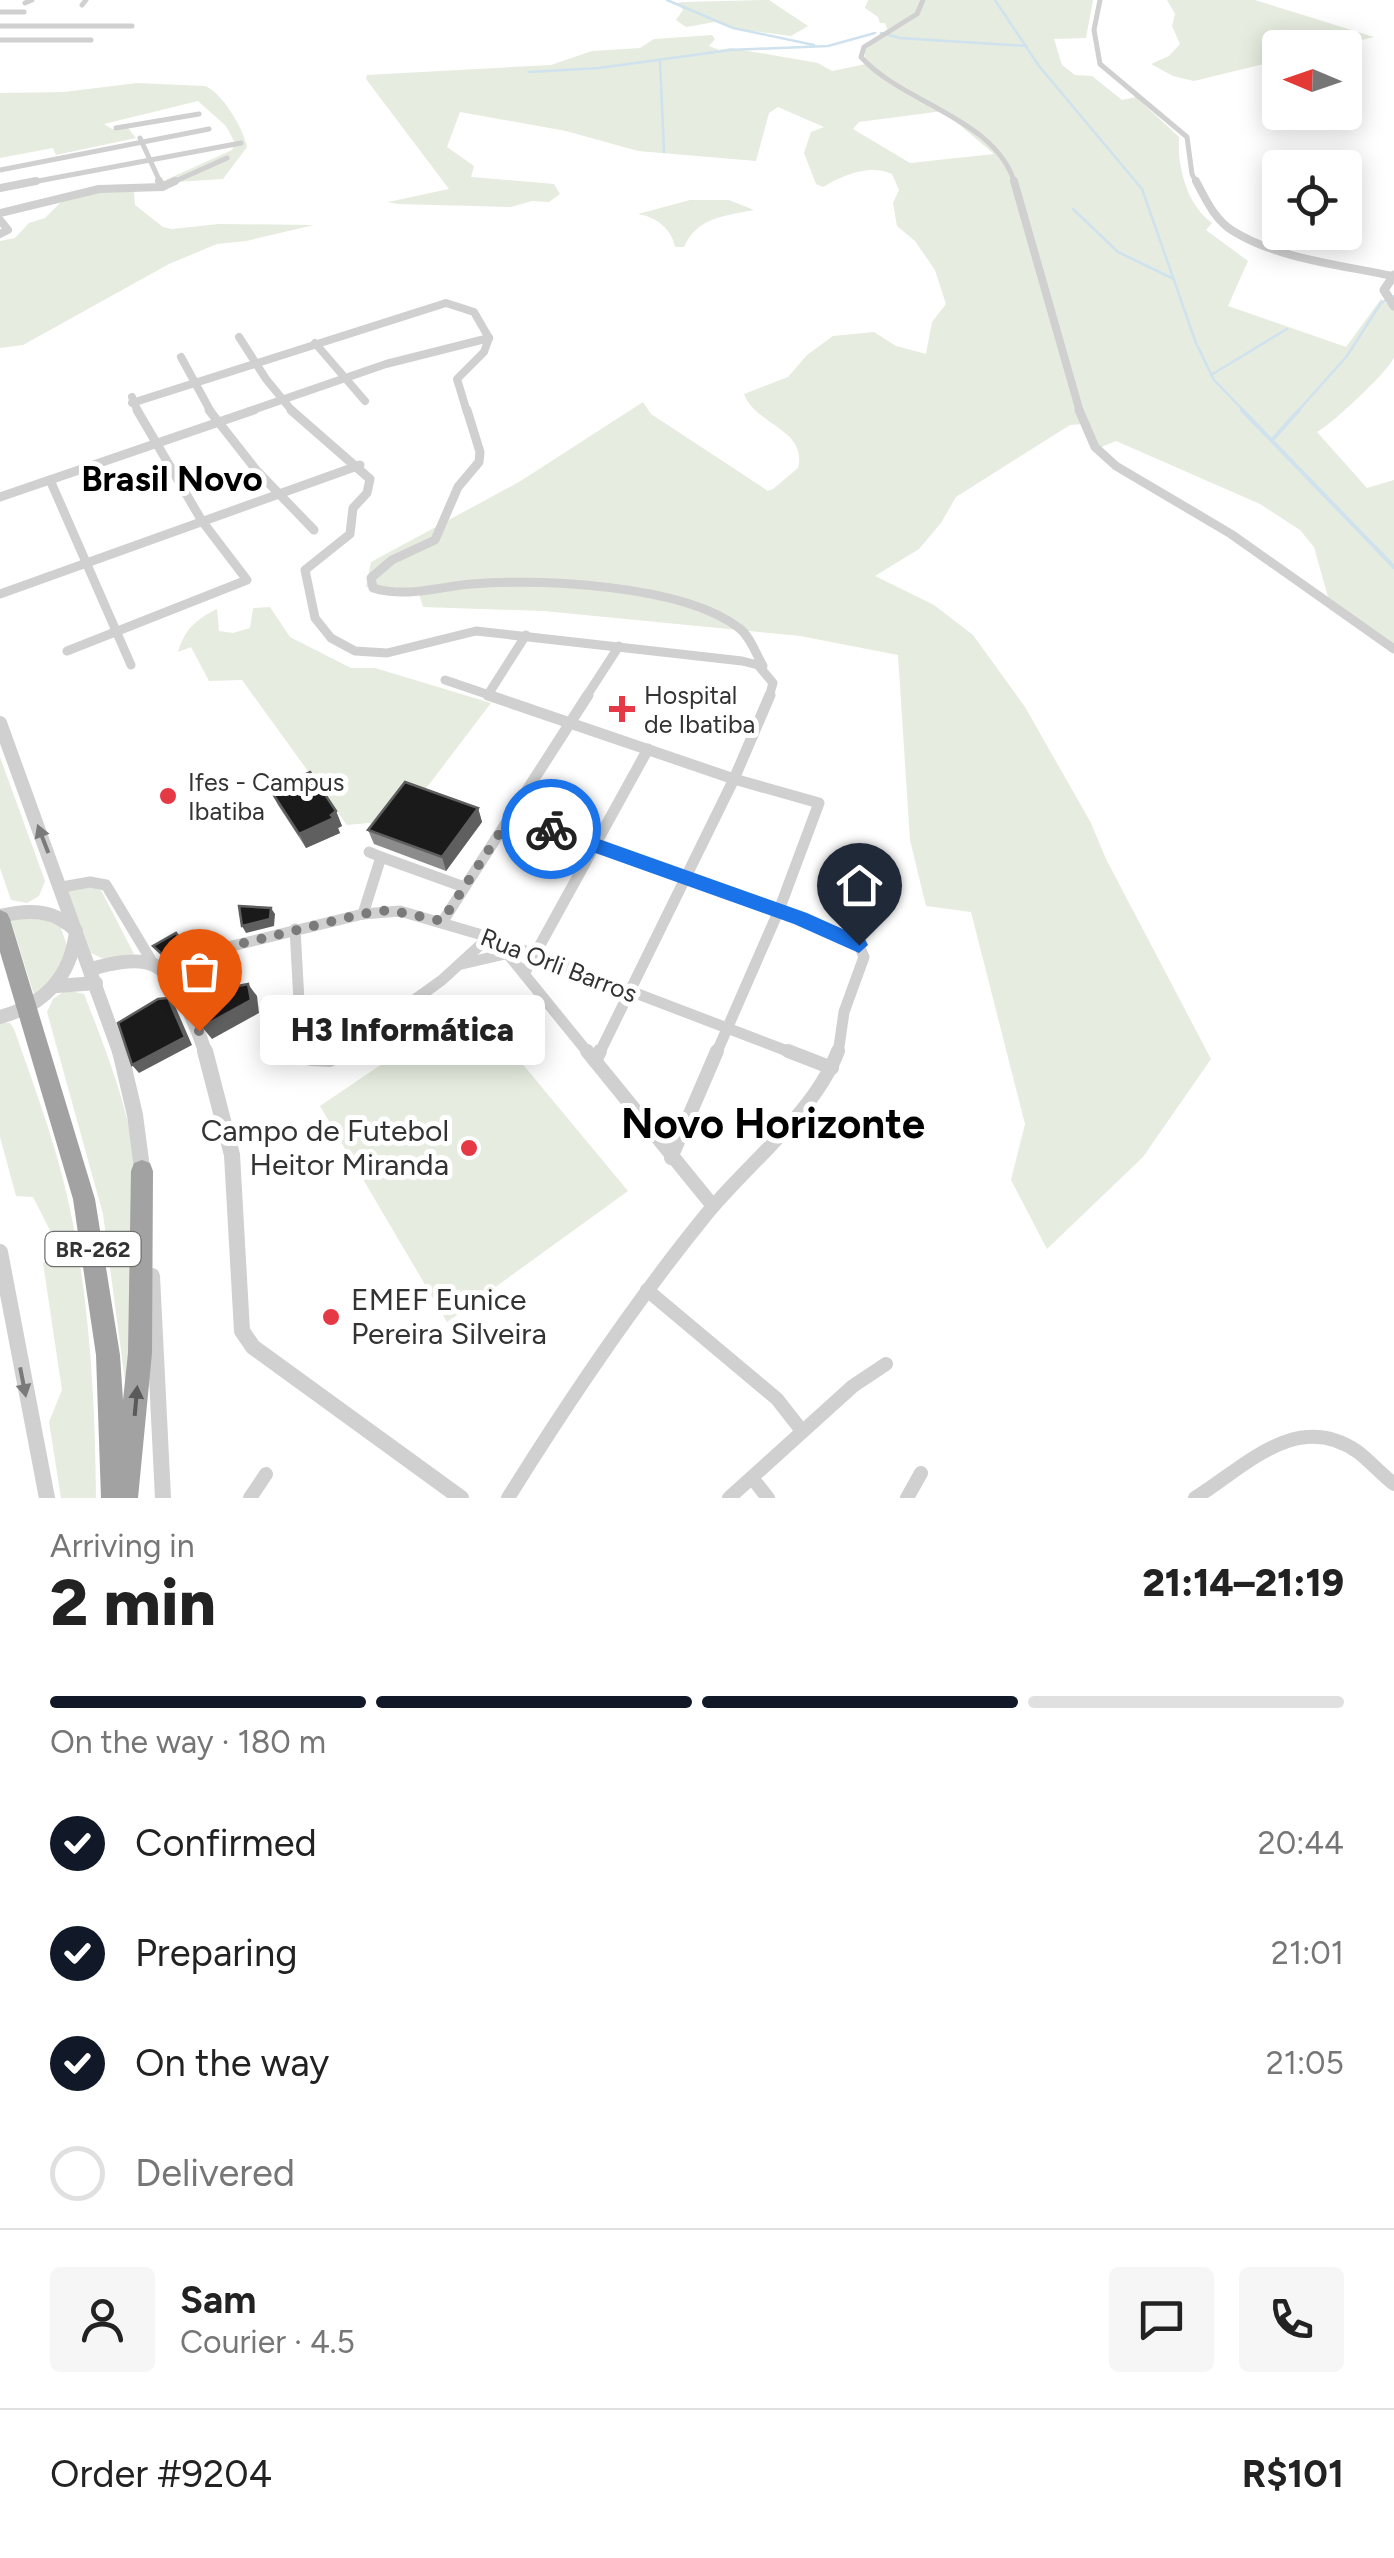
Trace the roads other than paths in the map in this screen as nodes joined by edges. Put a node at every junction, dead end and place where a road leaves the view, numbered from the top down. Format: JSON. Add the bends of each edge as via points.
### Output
{"nodes":[{"id":1,"x":922,"y":0,"type":"edge"},
{"id":2,"x":1100,"y":0,"type":"edge"},
{"id":3,"x":0,"y":12,"type":"edge"},
{"id":4,"x":24,"y":12,"type":"dead end"},
{"id":5,"x":0,"y":26,"type":"edge"},
{"id":6,"x":132,"y":26,"type":"dead end"},
{"id":7,"x":0,"y":40,"type":"edge"},
{"id":8,"x":91,"y":40,"type":"dead end"},
{"id":9,"x":199,"y":114,"type":"dead end"},
{"id":10,"x":135,"y":126,"type":"junction"},
{"id":11,"x":116,"y":128,"type":"dead end"},
{"id":12,"x":209,"y":129,"type":"dead end"},
{"id":13,"x":142,"y":142,"type":"junction"},
{"id":14,"x":242,"y":143,"type":"dead end"},
{"id":15,"x":227,"y":158,"type":"dead end"},
{"id":16,"x":148,"y":159,"type":"junction"},
{"id":17,"x":35,"y":164,"type":"junction"},
{"id":18,"x":0,"y":170,"type":"edge"},
{"id":19,"x":42,"y":180,"type":"junction"},
{"id":20,"x":162,"y":187,"type":"junction"},
{"id":21,"x":0,"y":188,"type":"edge"},
{"id":22,"x":51,"y":198,"type":"junction"},
{"id":23,"x":0,"y":217,"type":"edge"},
{"id":24,"x":0,"y":234,"type":"edge"},
{"id":25,"x":1393,"y":276,"type":"edge"},
{"id":26,"x":1391,"y":303,"type":"edge"},
{"id":27,"x":239,"y":337,"type":"dead end"},
{"id":28,"x":488,"y":338,"type":"junction"},
{"id":29,"x":315,"y":343,"type":"junction"},
{"id":30,"x":181,"y":357,"type":"dead end"},
{"id":31,"x":252,"y":362,"type":"junction"},
{"id":32,"x":347,"y":378,"type":"junction"},
{"id":33,"x":191,"y":381,"type":"junction"},
{"id":34,"x":282,"y":400,"type":"junction"},
{"id":35,"x":364,"y":401,"type":"dead end"},
{"id":36,"x":218,"y":423,"type":"junction"},
{"id":37,"x":157,"y":443,"type":"junction"},
{"id":38,"x":360,"y":465,"type":"junction"},
{"id":39,"x":50,"y":480,"type":"junction"},
{"id":40,"x":276,"y":493,"type":"junction"},
{"id":41,"x":0,"y":497,"type":"edge"},
{"id":42,"x":202,"y":520,"type":"junction"},
{"id":43,"x":314,"y":530,"type":"dead end"},
{"id":44,"x":88,"y":562,"type":"junction"},
{"id":45,"x":0,"y":594,"type":"edge"},
{"id":46,"x":116,"y":631,"type":"junction"},
{"id":47,"x":526,"y":635,"type":"junction"},
{"id":48,"x":619,"y":646,"type":"junction"},
{"id":49,"x":1394,"y":649,"type":"edge"},
{"id":50,"x":67,"y":651,"type":"dead end"},
{"id":51,"x":131,"y":665,"type":"dead end"},
{"id":52,"x":445,"y":680,"type":"dead end"},
{"id":53,"x":773,"y":683,"type":"junction"},
{"id":54,"x":489,"y":693,"type":"junction"},
{"id":55,"x":568,"y":722,"type":"junction"},
{"id":56,"x":0,"y":723,"type":"edge"},
{"id":57,"x":648,"y":749,"type":"junction"},
{"id":58,"x":734,"y":779,"type":"junction"},
{"id":59,"x":511,"y":816,"type":"junction"},
{"id":60,"x":596,"y":845,"type":"junction"},
{"id":61,"x":684,"y":877,"type":"junction"},
{"id":62,"x":464,"y":887,"type":"junction"},
{"id":63,"x":62,"y":888,"type":"junction"},
{"id":64,"x":779,"y":910,"type":"junction"},
{"id":65,"x":362,"y":914,"type":"junction"},
{"id":66,"x":0,"y":918,"type":"edge"},
{"id":67,"x":442,"y":921,"type":"junction"},
{"id":68,"x":294,"y":929,"type":"junction"},
{"id":69,"x":76,"y":931,"type":"junction"},
{"id":70,"x":494,"y":939,"type":"junction"},
{"id":71,"x":505,"y":954,"type":"junction"},
{"id":72,"x":535,"y":958,"type":"junction"},
{"id":73,"x":462,"y":964,"type":"junction"},
{"id":74,"x":154,"y":965,"type":"junction"},
{"id":75,"x":524,"y":974,"type":"junction"},
{"id":76,"x":169,"y":978,"type":"junction"},
{"id":77,"x":88,"y":979,"type":"junction"},
{"id":78,"x":56,"y":986,"type":"junction"},
{"id":79,"x":629,"y":992,"type":"junction"},
{"id":80,"x":27,"y":1008,"type":"junction"},
{"id":81,"x":0,"y":1016,"type":"edge"},
{"id":82,"x":729,"y":1028,"type":"junction"},
{"id":83,"x":595,"y":1061,"type":"junction"},
{"id":84,"x":832,"y":1068,"type":"junction"},
{"id":85,"x":672,"y":1158,"type":"junction"},
{"id":86,"x":142,"y":1172,"type":"junction"},
{"id":87,"x":713,"y":1206,"type":"junction"},
{"id":88,"x":0,"y":1252,"type":"edge"},
{"id":89,"x":2,"y":1274,"type":"edge"},
{"id":90,"x":647,"y":1290,"type":"junction"},
{"id":91,"x":886,"y":1364,"type":"dead end"},
{"id":92,"x":802,"y":1431,"type":"junction"},
{"id":93,"x":922,"y":1473,"type":"dead end"},
{"id":94,"x":266,"y":1474,"type":"dead end"},
{"id":95,"x":753,"y":1479,"type":"junction"},
{"id":96,"x":1394,"y":1484,"type":"edge"},
{"id":97,"x":47,"y":1498,"type":"edge"},
{"id":98,"x":114,"y":1498,"type":"edge"},
{"id":99,"x":125,"y":1498,"type":"edge"},
{"id":100,"x":163,"y":1498,"type":"edge"},
{"id":101,"x":250,"y":1498,"type":"edge"},
{"id":102,"x":461,"y":1498,"type":"edge"},
{"id":103,"x":508,"y":1498,"type":"edge"},
{"id":104,"x":729,"y":1498,"type":"edge"},
{"id":105,"x":768,"y":1498,"type":"edge"},
{"id":106,"x":908,"y":1498,"type":"edge"},
{"id":107,"x":1195,"y":1498,"type":"edge"}],
"edges":[{"from":1,"to":49,"type":"street","via":[[920,10],[864,48],[861,57],[888,82],[958,119],[1011,170],[1073,396],[1096,447]]},
{"from":2,"to":25,"type":"street","via":[[1094,30],[1100,64],[1187,137],[1192,174],[1216,216],[1272,248]]},
{"from":3,"to":4,"type":"street"},
{"from":5,"to":6,"type":"street"},
{"from":7,"to":8,"type":"street"},
{"from":9,"to":10,"type":"street"},
{"from":10,"to":11,"type":"street"},
{"from":10,"to":13,"type":"street"},
{"from":12,"to":13,"type":"street"},
{"from":13,"to":16,"type":"street"},
{"from":13,"to":17,"type":"street"},
{"from":14,"to":16,"type":"street"},
{"from":15,"to":20,"type":"street"},
{"from":16,"to":19,"type":"street"},
{"from":16,"to":20,"type":"street"},
{"from":17,"to":18,"type":"street"},
{"from":17,"to":19,"type":"street"},
{"from":19,"to":21,"type":"street"},
{"from":19,"to":22,"type":"street"},
{"from":20,"to":22,"type":"street","via":[[108,187]]},
{"from":22,"to":23,"type":"street"},
{"from":23,"to":24,"type":"street","via":[[8,229]]},
{"from":25,"to":26,"type":"street","via":[[1384,287]]},
{"from":27,"to":31,"type":"street"},
{"from":28,"to":29,"type":"street","via":[[474,310],[454,303]]},
{"from":28,"to":32,"type":"street"},
{"from":28,"to":53,"type":"street","via":[[484,352],[457,379],[479,462],[458,487],[435,540],[382,568],[372,588],[404,594],[504,584],[662,596],[736,624]]},
{"from":29,"to":31,"type":"street"},
{"from":29,"to":32,"type":"street"},
{"from":30,"to":33,"type":"street"},
{"from":31,"to":33,"type":"street"},
{"from":31,"to":34,"type":"street"},
{"from":32,"to":34,"type":"street"},
{"from":32,"to":35,"type":"street"},
{"from":33,"to":36,"type":"street"},
{"from":33,"to":37,"type":"street","via":[[132,400]]},
{"from":34,"to":36,"type":"street"},
{"from":34,"to":38,"type":"street"},
{"from":36,"to":37,"type":"street"},
{"from":36,"to":40,"type":"street"},
{"from":37,"to":39,"type":"street"},
{"from":37,"to":42,"type":"street"},
{"from":38,"to":40,"type":"street"},
{"from":38,"to":47,"type":"street","via":[[370,486],[353,508],[350,534],[304,574],[314,618],[332,638],[355,651],[387,654],[476,631]]},
{"from":39,"to":41,"type":"street"},
{"from":39,"to":44,"type":"street"},
{"from":40,"to":42,"type":"street"},
{"from":40,"to":43,"type":"street"},
{"from":42,"to":44,"type":"street"},
{"from":42,"to":46,"type":"street","via":[[246,575],[242,584]]},
{"from":44,"to":45,"type":"street"},
{"from":44,"to":46,"type":"street"},
{"from":46,"to":50,"type":"street"},
{"from":46,"to":51,"type":"street"},
{"from":47,"to":48,"type":"street"},
{"from":47,"to":54,"type":"street"},
{"from":48,"to":53,"type":"street","via":[[742,661],[758,665]]},
{"from":48,"to":55,"type":"street"},
{"from":52,"to":54,"type":"street"},
{"from":53,"to":58,"type":"street"},
{"from":54,"to":55,"type":"street"},
{"from":55,"to":57,"type":"street"},
{"from":55,"to":59,"type":"street"},
{"from":63,"to":56,"type":"street","one_way":true},
{"from":57,"to":58,"type":"street"},
{"from":57,"to":60,"type":"street"},
{"from":58,"to":61,"type":"street"},
{"from":58,"to":64,"type":"street","via":[[820,806]]},
{"from":59,"to":60,"type":"street"},
{"from":59,"to":62,"type":"street"},
{"from":60,"to":61,"type":"street"},
{"from":60,"to":72,"type":"street"},
{"from":61,"to":64,"type":"street"},
{"from":61,"to":79,"type":"street"},
{"from":62,"to":65,"type":"street","via":[[375,854]]},
{"from":62,"to":67,"type":"street"},
{"from":63,"to":69,"type":"street"},
{"from":63,"to":74,"type":"street","via":[[106,885]]},
{"from":64,"to":82,"type":"street"},
{"from":64,"to":84,"type":"street","via":[[864,950]]},
{"from":65,"to":67,"type":"street","name":"Rua Orli Barros","via":[[389,910]]},
{"from":65,"to":68,"type":"street","name":"Rua Orli Barros"},
{"from":66,"to":69,"type":"street","via":[[42,911]]},
{"from":66,"to":80,"type":"highway","number":"BR-262"},
{"from":67,"to":70,"type":"street","name":"Rua Orli Barros"},
{"from":68,"to":73,"type":"street","via":[[304,1041],[311,1060],[319,1062],[370,1034]]},
{"from":68,"to":76,"type":"street","name":"Rua Orli Barros","via":[[214,953]]},
{"from":69,"to":77,"type":"street"},
{"from":69,"to":78,"type":"street","via":[[70,964]]},
{"from":70,"to":71,"type":"street"},
{"from":70,"to":72,"type":"street","name":"Rua Orli Barros"},
{"from":70,"to":73,"type":"street"},
{"from":71,"to":73,"type":"street"},
{"from":71,"to":75,"type":"street"},
{"from":72,"to":75,"type":"street"},
{"from":72,"to":79,"type":"street","name":"Rua Orli Barros"},
{"from":74,"to":76,"type":"street"},
{"from":74,"to":77,"type":"street","via":[[114,962]]},
{"from":75,"to":83,"type":"street"},
{"from":76,"to":102,"type":"street","via":[[199,1031],[230,1136],[242,1331],[276,1367]]},
{"from":77,"to":78,"type":"street"},
{"from":77,"to":86,"type":"street","via":[[128,1083]]},
{"from":78,"to":80,"type":"street"},
{"from":79,"to":82,"type":"street","name":"Rua Orli Barros"},
{"from":79,"to":83,"type":"street"},
{"from":80,"to":81,"type":"street"},
{"from":80,"to":98,"type":"highway","number":"BR-262","via":[[90,1234],[108,1355]]},
{"from":82,"to":84,"type":"street","name":"Rua Orli Barros"},
{"from":82,"to":85,"type":"street"},
{"from":83,"to":85,"type":"street"},
{"from":84,"to":87,"type":"street"},
{"from":85,"to":87,"type":"street"},
{"from":99,"to":86,"type":"highway","one_way":true,"via":[[140,1353]]},
{"from":86,"to":100,"type":"street"},
{"from":87,"to":90,"type":"street"},
{"from":88,"to":89,"type":"street"},
{"from":89,"to":97,"type":"street","one_way":true},
{"from":90,"to":92,"type":"street","via":[[777,1398]]},
{"from":90,"to":103,"type":"street"},
{"from":91,"to":92,"type":"street"},
{"from":92,"to":95,"type":"street"},
{"from":93,"to":106,"type":"street"},
{"from":94,"to":101,"type":"street"},
{"from":95,"to":104,"type":"street"},
{"from":95,"to":105,"type":"street"},
{"from":96,"to":107,"type":"street","via":[[1332,1438],[1303,1436],[1251,1455]]}]}
